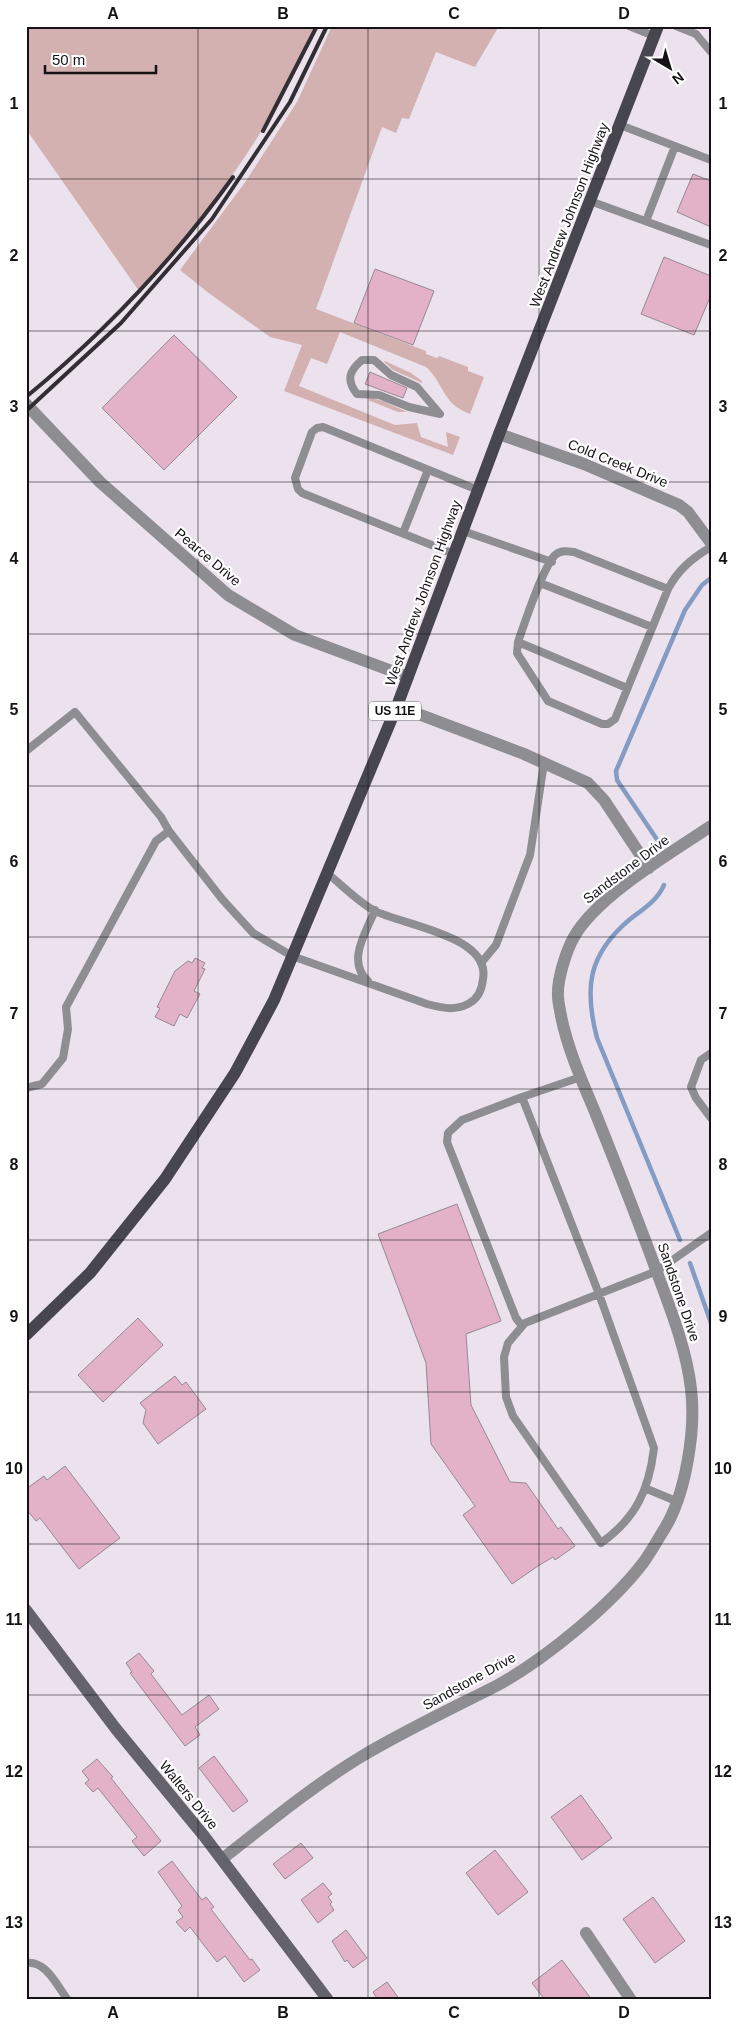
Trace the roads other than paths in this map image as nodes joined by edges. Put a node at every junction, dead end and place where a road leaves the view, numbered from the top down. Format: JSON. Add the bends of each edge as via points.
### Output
{"nodes":[{"id":1,"x":629,"y":26,"type":"edge"},
{"id":2,"x":676,"y":26,"type":"edge"},
{"id":3,"x":656,"y":31,"type":"edge"},
{"id":4,"x":711,"y":52,"type":"edge"},
{"id":5,"x":620,"y":125,"type":"junction"},
{"id":6,"x":675,"y":146,"type":"junction"},
{"id":7,"x":711,"y":160,"type":"edge"},
{"id":8,"x":590,"y":201,"type":"junction"},
{"id":9,"x":646,"y":221,"type":"junction"},
{"id":10,"x":711,"y":245,"type":"edge"},
{"id":11,"x":26,"y":404,"type":"edge"},
{"id":12,"x":440,"y":414,"type":"joint"},
{"id":13,"x":499,"y":434,"type":"junction"},
{"id":14,"x":428,"y":470,"type":"junction"},
{"id":15,"x":478,"y":490,"type":"junction"},
{"id":16,"x":463,"y":531,"type":"junction"},
{"id":17,"x":403,"y":534,"type":"junction"},
{"id":18,"x":711,"y":543,"type":"edge"},
{"id":19,"x":711,"y":547,"type":"edge"},
{"id":20,"x":454,"y":554,"type":"junction"},
{"id":21,"x":552,"y":562,"type":"junction"},
{"id":22,"x":540,"y":583,"type":"junction"},
{"id":23,"x":668,"y":589,"type":"junction"},
{"id":24,"x":652,"y":626,"type":"junction"},
{"id":25,"x":518,"y":642,"type":"junction"},
{"id":26,"x":408,"y":677,"type":"junction"},
{"id":27,"x":627,"y":688,"type":"junction"},
{"id":28,"x":397,"y":706,"type":"junction"},
{"id":29,"x":26,"y":751,"type":"edge"},
{"id":30,"x":544,"y":763,"type":"junction"},
{"id":31,"x":711,"y":826,"type":"edge"},
{"id":32,"x":169,"y":831,"type":"junction"},
{"id":33,"x":649,"y":868,"type":"junction"},
{"id":34,"x":327,"y":873,"type":"junction"},
{"id":35,"x":375,"y":910,"type":"junction"},
{"id":36,"x":292,"y":956,"type":"junction"},
{"id":37,"x":482,"y":963,"type":"junction"},
{"id":38,"x":370,"y":984,"type":"junction"},
{"id":39,"x":711,"y":1053,"type":"edge"},
{"id":40,"x":581,"y":1077,"type":"junction"},
{"id":41,"x":26,"y":1088,"type":"edge"},
{"id":42,"x":522,"y":1097,"type":"junction"},
{"id":43,"x":711,"y":1118,"type":"edge"},
{"id":44,"x":711,"y":1233,"type":"edge"},
{"id":45,"x":657,"y":1271,"type":"junction"},
{"id":46,"x":599,"y":1294,"type":"junction"},
{"id":47,"x":522,"y":1326,"type":"junction"},
{"id":48,"x":26,"y":1335,"type":"edge"},
{"id":49,"x":646,"y":1489,"type":"junction"},
{"id":50,"x":676,"y":1501,"type":"junction"},
{"id":51,"x":26,"y":1610,"type":"edge"},
{"id":52,"x":222,"y":1859,"type":"junction"},
{"id":53,"x":586,"y":1933,"type":"dead end"},
{"id":54,"x":26,"y":1963,"type":"edge"},
{"id":55,"x":68,"y":2000,"type":"edge"},
{"id":56,"x":328,"y":2000,"type":"edge"},
{"id":57,"x":631,"y":2000,"type":"edge"}],
"edges":[{"from":1,"to":3,"type":"lane"},
{"from":2,"to":4,"type":"lane","via":[[696,34]]},
{"from":3,"to":5,"type":"main road","name":"West Andrew Johnson Highway","number":"US 11E"},
{"from":5,"to":6,"type":"lane"},
{"from":5,"to":8,"type":"main road","name":"West Andrew Johnson Highway","number":"US 11E"},
{"from":6,"to":7,"type":"lane"},
{"from":6,"to":9,"type":"lane"},
{"from":8,"to":9,"type":"lane"},
{"from":8,"to":13,"type":"main road","name":"West Andrew Johnson Highway","number":"US 11E"},
{"from":9,"to":10,"type":"lane"},
{"from":11,"to":26,"type":"street","name":"Pearce Drive","via":[[100,482],[228,595],[294,635]]},
{"from":12,"to":12,"type":"lane","via":[[417,387],[391,375],[374,360],[362,360],[354,367],[350,386],[357,394],[379,394],[409,407]]},
{"from":13,"to":15,"type":"main road","name":"West Andrew Johnson Highway","number":"US 11E"},
{"from":13,"to":18,"type":"street","name":"Cold Creek Drive","via":[[584,464],[679,505]]},
{"from":14,"to":15,"type":"lane"},
{"from":14,"to":17,"type":"lane"},
{"from":14,"to":17,"type":"lane","via":[[323,427],[312,432],[295,478],[298,489]]},
{"from":15,"to":16,"type":"main road","name":"West Andrew Johnson Highway","number":"US 11E"},
{"from":16,"to":20,"type":"main road","name":"West Andrew Johnson Highway","number":"US 11E"},
{"from":16,"to":21,"type":"lane"},
{"from":17,"to":20,"type":"lane"},
{"from":19,"to":23,"type":"lane","via":[[693,558],[675,576]]},
{"from":20,"to":26,"type":"main road","name":"West Andrew Johnson Highway","number":"US 11E"},
{"from":21,"to":22,"type":"lane"},
{"from":21,"to":23,"type":"lane","via":[[562,551],[574,552]]},
{"from":22,"to":24,"type":"lane"},
{"from":22,"to":25,"type":"lane"},
{"from":23,"to":24,"type":"lane"},
{"from":24,"to":27,"type":"lane"},
{"from":25,"to":27,"type":"lane"},
{"from":25,"to":27,"type":"lane","via":[[517,653],[548,702],[554,705],[608,724],[614,719]]},
{"from":26,"to":28,"type":"main road","name":"West Andrew Johnson Highway","number":"US 11E"},
{"from":28,"to":30,"type":"street"},
{"from":28,"to":34,"type":"main road","name":"West Andrew Johnson Highway","number":"US 11E"},
{"from":29,"to":32,"type":"lane","via":[[75,712],[147,798]]},
{"from":30,"to":33,"type":"street","via":[[588,783],[604,800]]},
{"from":30,"to":37,"type":"lane","via":[[530,855],[496,945]]},
{"from":31,"to":33,"type":"street","name":"Sandstone Drive"},
{"from":32,"to":36,"type":"lane","via":[[222,900],[252,932]]},
{"from":32,"to":41,"type":"lane","via":[[156,841],[66,1007],[68,1029],[63,1058],[42,1084]]},
{"from":33,"to":40,"type":"street","name":"Sandstone Drive","via":[[588,917],[573,938],[562,968],[558,996],[570,1050]]},
{"from":34,"to":35,"type":"lane"},
{"from":34,"to":36,"type":"main road","name":"West Andrew Johnson Highway","number":"US 11E"},
{"from":35,"to":37,"type":"lane","via":[[463,943],[476,953]]},
{"from":35,"to":38,"type":"lane","via":[[358,952],[357,965]]},
{"from":36,"to":38,"type":"lane"},
{"from":36,"to":48,"type":"main road","name":"West Andrew Johnson Highway","number":"US 11E","via":[[274,1000],[235,1073],[165,1179],[90,1273]]},
{"from":37,"to":38,"type":"lane","via":[[482,990],[474,1001],[460,1008],[428,1004]]},
{"from":39,"to":43,"type":"lane","via":[[701,1060],[692,1087]]},
{"from":40,"to":42,"type":"lane"},
{"from":40,"to":45,"type":"street","name":"Sandstone Drive"},
{"from":42,"to":46,"type":"lane"},
{"from":42,"to":47,"type":"lane","via":[[462,1120],[448,1133],[447,1142],[516,1318]]},
{"from":44,"to":45,"type":"lane"},
{"from":45,"to":46,"type":"lane"},
{"from":45,"to":50,"type":"street","name":"Sandstone Drive","via":[[692,1388],[692,1425],[685,1476]]},
{"from":46,"to":47,"type":"lane"},
{"from":46,"to":49,"type":"lane","via":[[652,1438],[651,1474]]},
{"from":47,"to":49,"type":"lane","via":[[508,1343],[504,1357],[508,1403],[601,1543],[617,1532]]},
{"from":49,"to":50,"type":"lane"},
{"from":50,"to":52,"type":"street","name":"Sandstone Drive","via":[[668,1524],[643,1563],[606,1603],[572,1632],[500,1684],[398,1736],[318,1784]]},
{"from":51,"to":52,"type":"street","name":"Walters Drive","via":[[110,1722]]},
{"from":52,"to":56,"type":"street","name":"Walters Drive"},
{"from":53,"to":57,"type":"street"},
{"from":54,"to":55,"type":"lane","via":[[42,1965]]}]}
